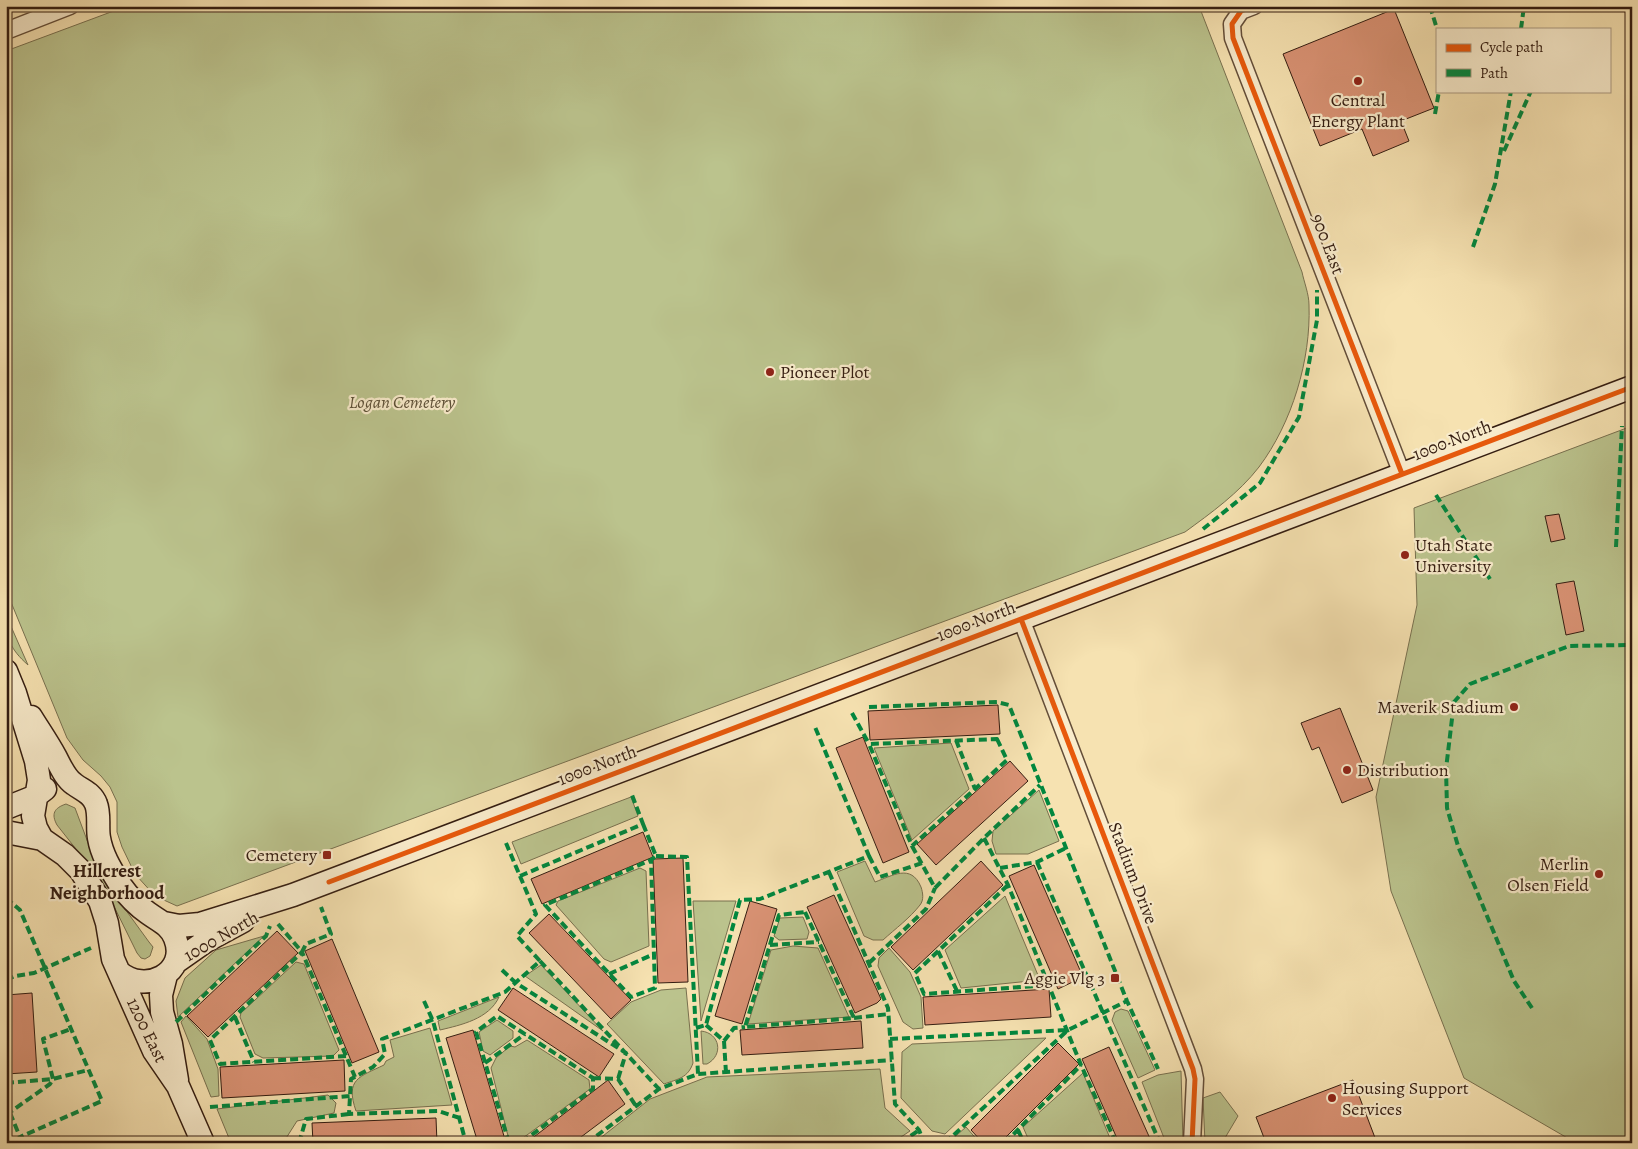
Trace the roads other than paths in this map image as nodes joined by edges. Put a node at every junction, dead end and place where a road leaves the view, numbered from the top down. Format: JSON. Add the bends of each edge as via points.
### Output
{"nodes":[{"id":1,"x":70,"y":6,"type":"edge"},
{"id":2,"x":1254,"y":6,"type":"edge"},
{"id":3,"x":6,"y":31,"type":"edge"},
{"id":4,"x":1632,"y":387,"type":"edge"},
{"id":5,"x":1402,"y":474,"type":"junction"},
{"id":6,"x":1021,"y":619,"type":"junction"},
{"id":7,"x":6,"y":671,"type":"edge"},
{"id":8,"x":15,"y":693,"type":"junction"},
{"id":9,"x":73,"y":784,"type":"junction"},
{"id":10,"x":36,"y":796,"type":"junction"},
{"id":11,"x":6,"y":808,"type":"edge"},
{"id":12,"x":6,"y":832,"type":"edge"},
{"id":13,"x":42,"y":839,"type":"junction"},
{"id":14,"x":293,"y":895,"type":"junction"},
{"id":15,"x":164,"y":923,"type":"junction"},
{"id":16,"x":171,"y":968,"type":"junction"},
{"id":17,"x":119,"y":972,"type":"junction"},
{"id":18,"x":178,"y":1086,"type":"junction"},
{"id":19,"x":203,"y":1143,"type":"edge"},
{"id":20,"x":1192,"y":1143,"type":"edge"}],
"edges":[{"from":1,"to":3,"type":"street"},
{"from":2,"to":5,"type":"street","name":"900 East","via":[[1242,11],[1232,24],[1233,38]]},
{"from":4,"to":5,"type":"street","name":"1000 North"},
{"from":5,"to":6,"type":"street","name":"1000 North"},
{"from":6,"to":14,"type":"street","name":"1000 North"},
{"from":6,"to":20,"type":"street","name":"Stadium Drive","via":[[1193,1069]]},
{"from":7,"to":8,"type":"street","name":"1200 East"},
{"from":8,"to":9,"type":"street","name":"1200 East"},
{"from":8,"to":10,"type":"street","name":"1200 East","via":[[36,761]]},
{"from":9,"to":10,"type":"street","via":[[46,788]]},
{"from":9,"to":15,"type":"street","name":"1200 East","via":[[91,794],[97,804],[99,839],[106,860],[123,889],[148,913]]},
{"from":10,"to":11,"type":"street"},
{"from":10,"to":13,"type":"street","name":"1200 East","via":[[33,816]]},
{"from":12,"to":13,"type":"street"},
{"from":13,"to":17,"type":"street","name":"1200 East","via":[[65,854],[95,891]]},
{"from":14,"to":15,"type":"street","name":"1000 North","via":[[200,924],[179,926]]},
{"from":14,"to":16,"type":"street","name":"1000 North","via":[[206,941]]},
{"from":15,"to":16,"type":"street","name":"1200 East","via":[[172,932],[178,950]]},
{"from":16,"to":17,"type":"street","name":"1200 East","via":[[155,981],[143,982],[134,981]]},
{"from":16,"to":18,"type":"street","name":"1200 East","via":[[162,995],[162,1012]]},
{"from":17,"to":18,"type":"street","name":"1200 East","via":[[154,1052]]},
{"from":18,"to":19,"type":"street","name":"1200 East"}]}
